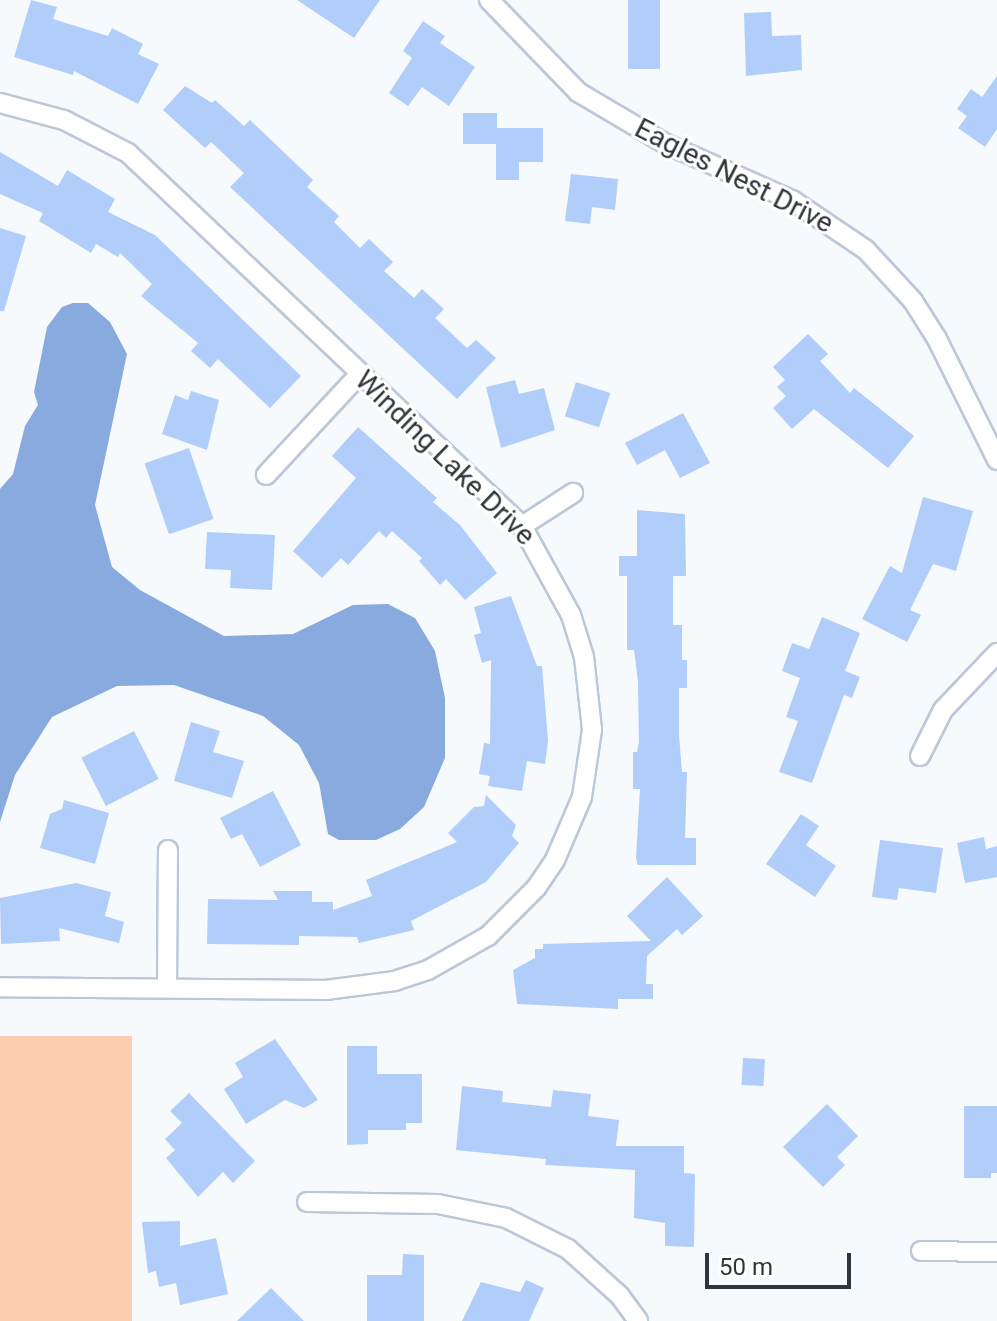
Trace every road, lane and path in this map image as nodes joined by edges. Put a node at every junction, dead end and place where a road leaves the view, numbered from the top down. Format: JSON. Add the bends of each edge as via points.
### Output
{"nodes":[{"id":1,"x":489,"y":0,"type":"edge"},
{"id":2,"x":0,"y":103,"type":"edge"},
{"id":3,"x":360,"y":374,"type":"junction"},
{"id":4,"x":997,"y":460,"type":"edge"},
{"id":5,"x":266,"y":475,"type":"dead end"},
{"id":6,"x":573,"y":493,"type":"dead end"},
{"id":7,"x":522,"y":526,"type":"junction"},
{"id":8,"x":997,"y":653,"type":"edge"},
{"id":9,"x":920,"y":756,"type":"dead end"},
{"id":10,"x":168,"y":850,"type":"dead end"},
{"id":11,"x":0,"y":987,"type":"edge"},
{"id":12,"x":167,"y":988,"type":"junction"},
{"id":13,"x":307,"y":1202,"type":"dead end"},
{"id":14,"x":921,"y":1251,"type":"dead end"},
{"id":15,"x":997,"y":1252,"type":"edge"},
{"id":16,"x":638,"y":1321,"type":"edge"}],
"edges":[{"from":1,"to":4,"type":"street","name":"Eagles Nest Drive","via":[[578,92],[666,144],[792,200],[866,250],[913,301],[937,339]]},
{"from":2,"to":3,"type":"street","name":"Winding Lake Drive","via":[[64,120],[128,153]]},
{"from":3,"to":5,"type":"street"},
{"from":3,"to":7,"type":"street","name":"Winding Lake Drive"},
{"from":6,"to":7,"type":"street"},
{"from":7,"to":12,"type":"street","name":"Winding Lake Drive","via":[[554,575],[571,615],[584,657],[592,730],[575,818],[537,887],[478,942],[395,981],[326,990]]},
{"from":8,"to":9,"type":"street","via":[[943,710]]},
{"from":10,"to":12,"type":"street"},
{"from":11,"to":12,"type":"street","name":"Winding Lake Drive"},
{"from":13,"to":16,"type":"street","via":[[438,1204],[506,1218],[568,1249],[612,1287]]},
{"from":14,"to":15,"type":"street"}]}
